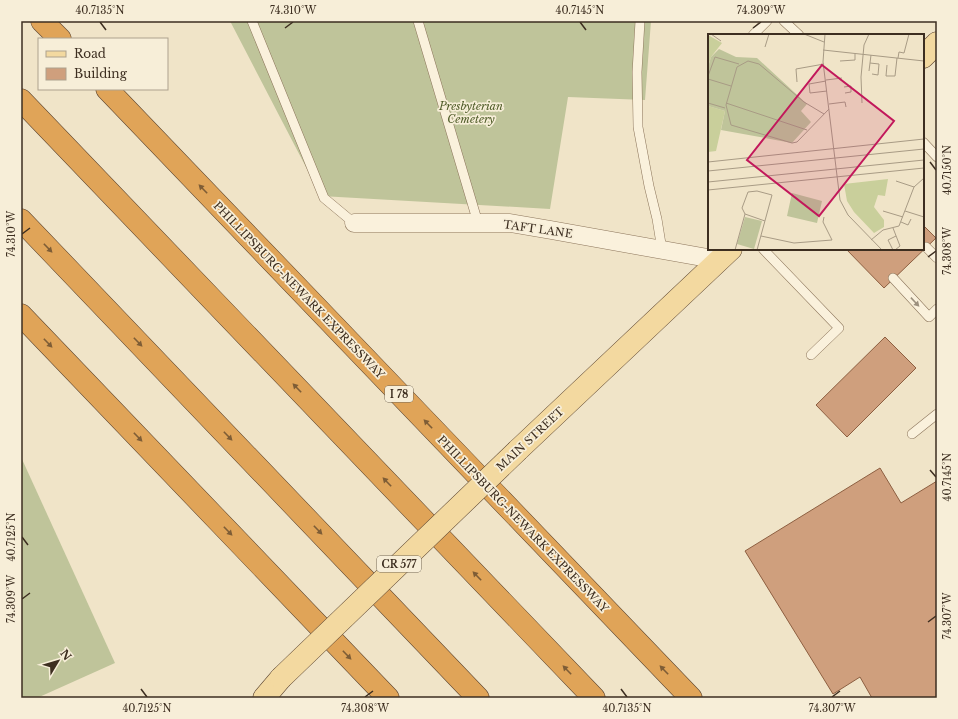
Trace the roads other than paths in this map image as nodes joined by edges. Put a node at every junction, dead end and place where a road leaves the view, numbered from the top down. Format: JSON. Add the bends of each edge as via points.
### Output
{"nodes":[{"id":1,"x":42,"y":21,"type":"edge"},
{"id":2,"x":252,"y":21,"type":"edge"},
{"id":3,"x":418,"y":21,"type":"edge"},
{"id":4,"x":640,"y":21,"type":"edge"},
{"id":5,"x":767,"y":21,"type":"edge"},
{"id":6,"x":784,"y":21,"type":"edge"},
{"id":7,"x":754,"y":34,"type":"edge"},
{"id":8,"x":798,"y":34,"type":"edge"},
{"id":9,"x":59,"y":38,"type":"edge"},
{"id":10,"x":937,"y":43,"type":"edge"},
{"id":11,"x":924,"y":56,"type":"edge"},
{"id":12,"x":109,"y":90,"type":"edge"},
{"id":13,"x":21,"y":100,"type":"edge"},
{"id":14,"x":924,"y":143,"type":"edge"},
{"id":15,"x":937,"y":157,"type":"edge"},
{"id":16,"x":21,"y":220,"type":"edge"},
{"id":17,"x":354,"y":223,"type":"joint"},
{"id":18,"x":478,"y":223,"type":"junction"},
{"id":19,"x":926,"y":247,"type":"dead end"},
{"id":20,"x":662,"y":250,"type":"junction"},
{"id":21,"x":764,"y":250,"type":"edge"},
{"id":22,"x":725,"y":255,"type":"edge"},
{"id":23,"x":937,"y":258,"type":"edge"},
{"id":24,"x":893,"y":278,"type":"dead end"},
{"id":25,"x":937,"y":309,"type":"edge"},
{"id":26,"x":21,"y":315,"type":"edge"},
{"id":27,"x":811,"y":355,"type":"dead end"},
{"id":28,"x":937,"y":414,"type":"edge"},
{"id":29,"x":912,"y":434,"type":"dead end"},
{"id":30,"x":264,"y":698,"type":"edge"},
{"id":31,"x":388,"y":698,"type":"edge"},
{"id":32,"x":478,"y":698,"type":"edge"},
{"id":33,"x":594,"y":698,"type":"edge"},
{"id":34,"x":691,"y":698,"type":"edge"}],
"edges":[{"from":1,"to":9,"type":"highway"},
{"from":2,"to":17,"type":"lane","via":[[324,198]]},
{"from":3,"to":18,"type":"lane"},
{"from":4,"to":20,"type":"lane","via":[[637,72],[638,126]]},
{"from":5,"to":7,"type":"lane"},
{"from":6,"to":8,"type":"lane"},
{"from":10,"to":11,"type":"main road"},
{"from":34,"to":12,"type":"highway","name":"PHILLIPSBURG-NEWARK EXPRESSWAY","number":"I 78","one_way":true},
{"from":33,"to":13,"type":"highway","one_way":true},
{"from":14,"to":15,"type":"lane"},
{"from":16,"to":32,"type":"highway","one_way":true},
{"from":17,"to":18,"type":"street","name":"TAFT LANE"},
{"from":18,"to":20,"type":"street","name":"TAFT LANE","via":[[510,223]]},
{"from":19,"to":23,"type":"lane"},
{"from":20,"to":22,"type":"street","name":"TAFT LANE"},
{"from":21,"to":27,"type":"lane","via":[[839,328]]},
{"from":22,"to":30,"type":"main road","name":"MAIN STREET","number":"CR 577","bridge":true,"via":[[518,450],[281,678]]},
{"from":24,"to":25,"type":"lane","one_way":true,"via":[[929,317]]},
{"from":26,"to":31,"type":"highway","one_way":true},
{"from":28,"to":29,"type":"lane"}]}
